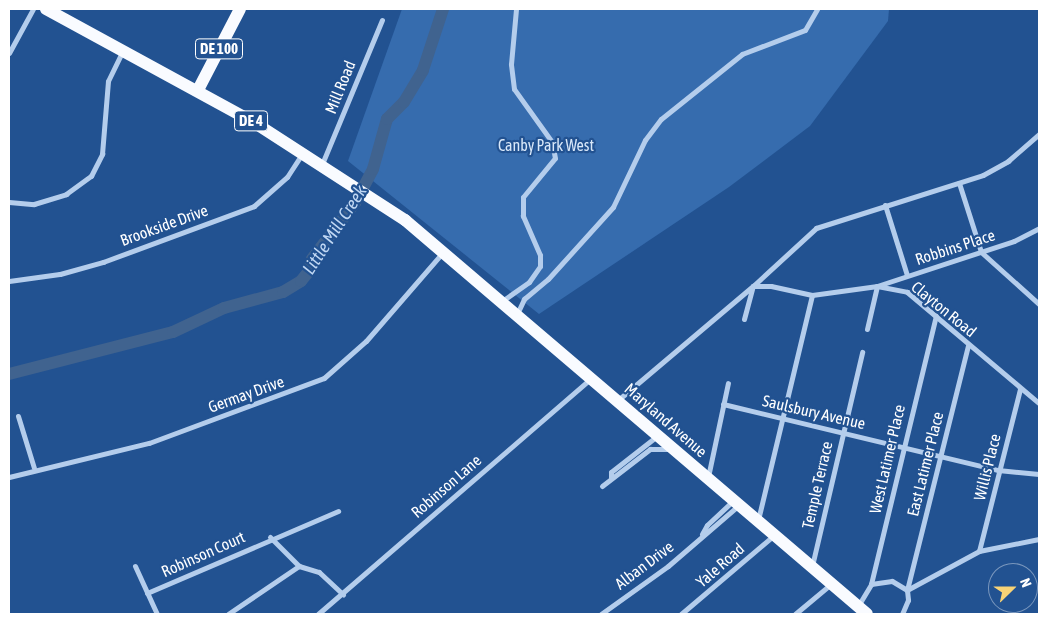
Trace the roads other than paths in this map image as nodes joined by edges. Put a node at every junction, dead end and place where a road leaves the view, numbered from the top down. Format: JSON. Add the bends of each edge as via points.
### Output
{"nodes":[{"id":1,"x":32,"y":9,"type":"edge"},
{"id":2,"x":46,"y":9,"type":"edge"},
{"id":3,"x":238,"y":9,"type":"edge"},
{"id":4,"x":516,"y":9,"type":"edge"},
{"id":5,"x":818,"y":9,"type":"edge"},
{"id":6,"x":382,"y":20,"type":"dead end"},
{"id":7,"x":123,"y":50,"type":"junction"},
{"id":8,"x":9,"y":53,"type":"edge"},
{"id":9,"x":198,"y":90,"type":"junction"},
{"id":10,"x":1039,"y":134,"type":"edge"},
{"id":11,"x":304,"y":152,"type":"junction"},
{"id":12,"x":322,"y":164,"type":"junction"},
{"id":13,"x":959,"y":183,"type":"junction"},
{"id":14,"x":9,"y":202,"type":"edge"},
{"id":15,"x":885,"y":205,"type":"junction"},
{"id":16,"x":1039,"y":228,"type":"edge"},
{"id":17,"x":443,"y":252,"type":"junction"},
{"id":18,"x":980,"y":252,"type":"junction"},
{"id":19,"x":907,"y":275,"type":"junction"},
{"id":20,"x":9,"y":281,"type":"edge"},
{"id":21,"x":753,"y":286,"type":"junction"},
{"id":22,"x":877,"y":286,"type":"junction"},
{"id":23,"x":812,"y":296,"type":"junction"},
{"id":24,"x":502,"y":301,"type":"junction"},
{"id":25,"x":1039,"y":304,"type":"edge"},
{"id":26,"x":517,"y":314,"type":"junction"},
{"id":27,"x":936,"y":316,"type":"junction"},
{"id":28,"x":744,"y":319,"type":"dead end"},
{"id":29,"x":868,"y":329,"type":"dead end"},
{"id":30,"x":968,"y":344,"type":"junction"},
{"id":31,"x":862,"y":352,"type":"dead end"},
{"id":32,"x":591,"y":377,"type":"junction"},
{"id":33,"x":728,"y":383,"type":"dead end"},
{"id":34,"x":1020,"y":389,"type":"junction"},
{"id":35,"x":618,"y":400,"type":"junction"},
{"id":36,"x":1039,"y":403,"type":"edge"},
{"id":37,"x":724,"y":404,"type":"junction"},
{"id":38,"x":18,"y":416,"type":"dead end"},
{"id":39,"x":784,"y":418,"type":"junction"},
{"id":40,"x":843,"y":431,"type":"junction"},
{"id":41,"x":658,"y":435,"type":"junction"},
{"id":42,"x":902,"y":446,"type":"junction"},
{"id":43,"x":940,"y":455,"type":"junction"},
{"id":44,"x":683,"y":456,"type":"junction"},
{"id":45,"x":34,"y":468,"type":"junction"},
{"id":46,"x":998,"y":470,"type":"junction"},
{"id":47,"x":1039,"y":474,"type":"edge"},
{"id":48,"x":9,"y":477,"type":"edge"},
{"id":49,"x":610,"y":478,"type":"junction"},
{"id":50,"x":708,"y":478,"type":"junction"},
{"id":51,"x":602,"y":486,"type":"dead end"},
{"id":52,"x":737,"y":502,"type":"junction"},
{"id":53,"x":338,"y":510,"type":"dead end"},
{"id":54,"x":758,"y":520,"type":"junction"},
{"id":55,"x":774,"y":534,"type":"junction"},
{"id":56,"x":270,"y":538,"type":"junction"},
{"id":57,"x":1039,"y":539,"type":"edge"},
{"id":58,"x":979,"y":551,"type":"junction"},
{"id":59,"x":135,"y":566,"type":"dead end"},
{"id":60,"x":299,"y":566,"type":"junction"},
{"id":61,"x":812,"y":567,"type":"junction"},
{"id":62,"x":831,"y":583,"type":"junction"},
{"id":63,"x":871,"y":584,"type":"junction"},
{"id":64,"x":906,"y":590,"type":"junction"},
{"id":65,"x":147,"y":593,"type":"junction"},
{"id":66,"x":343,"y":594,"type":"junction"},
{"id":67,"x":862,"y":610,"type":"edge"},
{"id":68,"x":157,"y":614,"type":"edge"},
{"id":69,"x":228,"y":614,"type":"edge"},
{"id":70,"x":318,"y":614,"type":"edge"},
{"id":71,"x":601,"y":614,"type":"edge"},
{"id":72,"x":681,"y":614,"type":"edge"},
{"id":73,"x":795,"y":614,"type":"edge"},
{"id":74,"x":902,"y":614,"type":"edge"}],
"edges":[{"from":1,"to":8,"type":"street"},
{"from":2,"to":7,"type":"main road","number":"DE 4"},
{"from":3,"to":9,"type":"main road","number":"DE 100"},
{"from":4,"to":24,"type":"street","via":[[511,64],[514,89],[552,142],[555,158],[524,197],[523,216],[540,254],[540,266],[529,282]]},
{"from":5,"to":26,"type":"street","via":[[805,30],[742,54],[661,119],[645,140],[613,207],[548,279],[524,299]]},
{"from":6,"to":12,"type":"street","name":"Mill Road"},
{"from":7,"to":9,"type":"main road","number":"DE 4"},
{"from":7,"to":14,"type":"street","via":[[106,88],[102,154],[91,176],[77,190],[66,194],[34,204]]},
{"from":9,"to":11,"type":"main road","number":"DE 4"},
{"from":10,"to":13,"type":"street","via":[[1008,161]]},
{"from":11,"to":12,"type":"main road","number":"DE 4"},
{"from":11,"to":20,"type":"street","name":"Brookside Drive","via":[[287,177],[254,206],[103,262],[60,274]]},
{"from":12,"to":17,"type":"main road","number":"DE 4","via":[[376,200]]},
{"from":13,"to":15,"type":"street"},
{"from":13,"to":18,"type":"street"},
{"from":15,"to":19,"type":"street"},
{"from":15,"to":21,"type":"street","via":[[816,228]]},
{"from":16,"to":18,"type":"street","name":"Robbins Place","via":[[1014,241]]},
{"from":17,"to":24,"type":"main road","name":"Maryland Avenue","number":"DE 4"},
{"from":17,"to":45,"type":"street","name":"Germay Drive","via":[[366,341],[324,378],[149,443]]},
{"from":18,"to":19,"type":"street","name":"Robbins Place"},
{"from":18,"to":25,"type":"street"},
{"from":19,"to":22,"type":"street","name":"Robbins Place"},
{"from":21,"to":23,"type":"street","name":"Clayton Road","via":[[771,286]]},
{"from":21,"to":28,"type":"street"},
{"from":21,"to":35,"type":"street"},
{"from":22,"to":23,"type":"street","name":"Clayton Road"},
{"from":22,"to":27,"type":"street","name":"Clayton Road","via":[[907,292]]},
{"from":22,"to":29,"type":"street"},
{"from":23,"to":39,"type":"street"},
{"from":24,"to":26,"type":"main road","name":"Maryland Avenue","number":"DE 4"},
{"from":26,"to":32,"type":"main road","name":"Maryland Avenue","number":"DE 4"},
{"from":27,"to":30,"type":"street","name":"Clayton Road"},
{"from":27,"to":42,"type":"street","name":"West Latimer Place"},
{"from":30,"to":34,"type":"street","name":"Clayton Road"},
{"from":30,"to":43,"type":"street","name":"East Latimer Place"},
{"from":31,"to":40,"type":"street","name":"Temple Terrace"},
{"from":32,"to":35,"type":"main road","name":"Maryland Avenue","number":"DE 4"},
{"from":32,"to":66,"type":"street","name":"Robinson Lane"},
{"from":33,"to":37,"type":"street"},
{"from":34,"to":36,"type":"street","name":"Clayton Road"},
{"from":34,"to":46,"type":"street","name":"Willis Place"},
{"from":35,"to":41,"type":"main road","name":"Maryland Avenue","number":"DE 4"},
{"from":37,"to":39,"type":"street","name":"Saulsbury Avenue"},
{"from":37,"to":50,"type":"street"},
{"from":38,"to":45,"type":"street"},
{"from":39,"to":40,"type":"street","name":"Saulsbury Avenue"},
{"from":39,"to":54,"type":"street"},
{"from":40,"to":42,"type":"street","name":"Saulsbury Avenue"},
{"from":40,"to":61,"type":"street","name":"Temple Terrace"},
{"from":41,"to":44,"type":"main road","name":"Maryland Avenue","number":"DE 4"},
{"from":41,"to":49,"type":"street","via":[[618,466]]},
{"from":42,"to":43,"type":"street","name":"Saulsbury Avenue"},
{"from":42,"to":63,"type":"street","name":"West Latimer Place"},
{"from":43,"to":46,"type":"street","name":"Saulsbury Avenue"},
{"from":43,"to":64,"type":"street","name":"East Latimer Place"},
{"from":44,"to":49,"type":"street","via":[[661,447],[650,449]]},
{"from":44,"to":50,"type":"main road","name":"Maryland Avenue","number":"DE 4"},
{"from":45,"to":48,"type":"street","name":"Germay Drive"},
{"from":46,"to":47,"type":"street","name":"Saulsbury Avenue"},
{"from":46,"to":58,"type":"street","name":"Willis Place"},
{"from":49,"to":51,"type":"street"},
{"from":50,"to":52,"type":"main road","name":"Maryland Avenue","number":"DE 4"},
{"from":52,"to":54,"type":"main road","name":"Maryland Avenue","number":"DE 4"},
{"from":52,"to":71,"type":"street","name":"Alban Drive","via":[[707,525],[702,534],[668,566]]},
{"from":53,"to":56,"type":"street","name":"Robinson Court"},
{"from":54,"to":55,"type":"main road","name":"Maryland Avenue","number":"DE 4"},
{"from":55,"to":61,"type":"main road","name":"Maryland Avenue","number":"DE 4"},
{"from":55,"to":72,"type":"street","name":"Yale Road"},
{"from":56,"to":60,"type":"street","name":"Robinson Court"},
{"from":56,"to":65,"type":"street","name":"Robinson Court"},
{"from":57,"to":58,"type":"street"},
{"from":58,"to":64,"type":"street"},
{"from":59,"to":65,"type":"street","name":"Robinson Court"},
{"from":60,"to":66,"type":"street","name":"Robinson Court","via":[[319,572]]},
{"from":60,"to":69,"type":"street"},
{"from":61,"to":62,"type":"main road","name":"Maryland Avenue","number":"DE 4"},
{"from":62,"to":67,"type":"main road","name":"Maryland Avenue","number":"DE 4"},
{"from":62,"to":73,"type":"street"},
{"from":63,"to":64,"type":"street","via":[[892,581]]},
{"from":63,"to":67,"type":"street","name":"West Latimer Place"},
{"from":64,"to":74,"type":"street","name":"East Latimer Place","via":[[907,605]]},
{"from":65,"to":68,"type":"street","name":"Robinson Court"},
{"from":66,"to":70,"type":"street","name":"Robinson Lane"}]}
